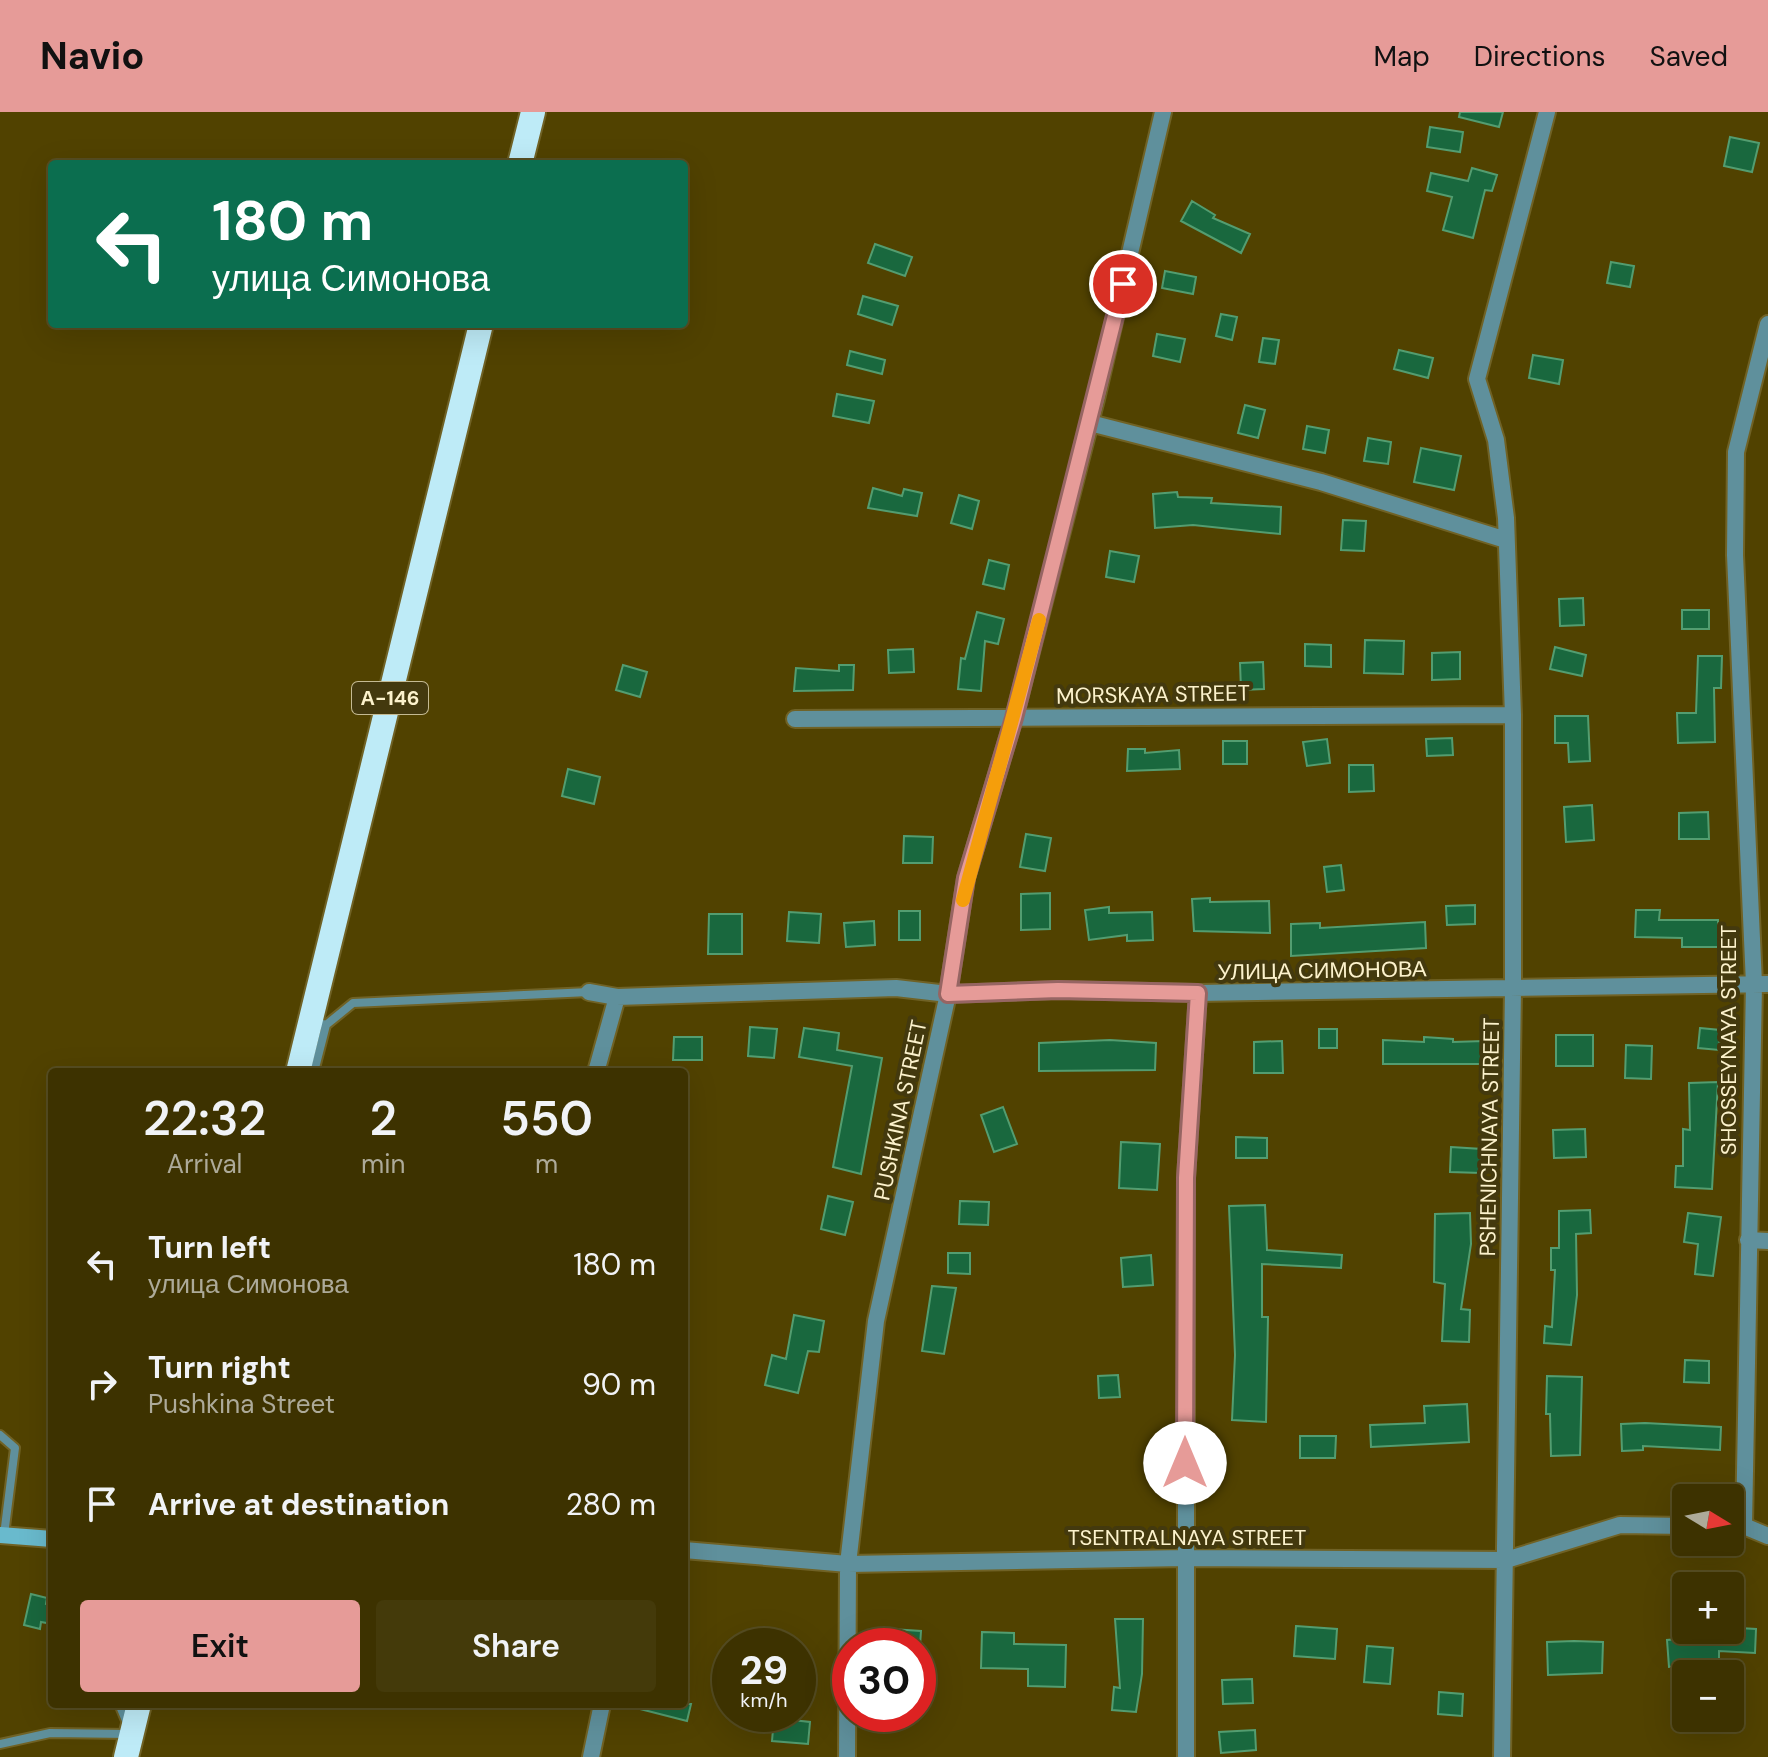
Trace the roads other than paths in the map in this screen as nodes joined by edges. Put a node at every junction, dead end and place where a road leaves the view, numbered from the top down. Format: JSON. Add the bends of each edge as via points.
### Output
{"nodes":[{"id":1,"x":533,"y":112,"type":"edge"},
{"id":2,"x":1163,"y":112,"type":"edge"},
{"id":3,"x":1547,"y":112,"type":"edge"},
{"id":4,"x":521,"y":160,"type":"edge"},
{"id":5,"x":1768,"y":324,"type":"edge"},
{"id":6,"x":480,"y":328,"type":"edge"},
{"id":7,"x":1090,"y":423,"type":"junction"},
{"id":8,"x":1506,"y":540,"type":"junction"},
{"id":9,"x":1513,"y":715,"type":"junction"},
{"id":10,"x":1014,"y":718,"type":"junction"},
{"id":11,"x":795,"y":719,"type":"dead end"},
{"id":12,"x":1761,"y":984,"type":"edge"},
{"id":13,"x":1513,"y":989,"type":"junction"},
{"id":14,"x":589,"y":992,"type":"joint"},
{"id":15,"x":1198,"y":993,"type":"junction"},
{"id":16,"x":948,"y":994,"type":"junction"},
{"id":17,"x":617,"y":997,"type":"junction"},
{"id":18,"x":319,"y":1022,"type":"junction"},
{"id":19,"x":300,"y":1068,"type":"edge"},
{"id":20,"x":314,"y":1068,"type":"edge"},
{"id":21,"x":597,"y":1068,"type":"edge"},
{"id":22,"x":1748,"y":1240,"type":"junction"},
{"id":23,"x":1768,"y":1241,"type":"edge"},
{"id":24,"x":0,"y":1435,"type":"edge"},
{"id":25,"x":1739,"y":1484,"type":"edge"},
{"id":26,"x":1672,"y":1526,"type":"edge"},
{"id":27,"x":1744,"y":1528,"type":"edge"},
{"id":28,"x":2,"y":1535,"type":"edge"},
{"id":29,"x":1768,"y":1536,"type":"edge"},
{"id":30,"x":48,"y":1540,"type":"edge"},
{"id":31,"x":688,"y":1550,"type":"edge"},
{"id":32,"x":1185,"y":1558,"type":"junction"},
{"id":33,"x":1506,"y":1560,"type":"junction"},
{"id":34,"x":848,"y":1564,"type":"junction"},
{"id":35,"x":120,"y":1708,"type":"edge"},
{"id":36,"x":138,"y":1708,"type":"edge"},
{"id":37,"x":601,"y":1708,"type":"edge"},
{"id":38,"x":0,"y":1744,"type":"edge"},
{"id":39,"x":128,"y":1746,"type":"edge"},
{"id":40,"x":591,"y":1757,"type":"edge"},
{"id":41,"x":847,"y":1757,"type":"edge"},
{"id":42,"x":1186,"y":1757,"type":"edge"},
{"id":43,"x":1502,"y":1757,"type":"edge"}],
"edges":[{"from":1,"to":4,"type":"highway"},
{"from":2,"to":7,"type":"street","name":"PUSHKINA STREET"},
{"from":3,"to":8,"type":"street","name":"PSHENICHNAYA STREET","via":[[1477,379],[1496,440]]},
{"from":5,"to":12,"type":"street","name":"SHOSSEYNAYA STREET","via":[[1736,452],[1735,555]]},
{"from":6,"to":18,"type":"highway","number":"А-146"},
{"from":7,"to":8,"type":"street","via":[[1321,482]]},
{"from":7,"to":10,"type":"street","name":"PUSHKINA STREET"},
{"from":8,"to":9,"type":"street","name":"PSHENICHNAYA STREET"},
{"from":9,"to":10,"type":"street","name":"MORSKAYA STREET"},
{"from":9,"to":13,"type":"street","name":"PSHENICHNAYA STREET"},
{"from":10,"to":11,"type":"street","name":"MORSKAYA STREET"},
{"from":10,"to":16,"type":"street","name":"PUSHKINA STREET","via":[[966,878]]},
{"from":12,"to":13,"type":"street","name":"УЛИЦА СИМОНОВА"},
{"from":12,"to":22,"type":"street","name":"SHOSSEYNAYA STREET"},
{"from":13,"to":15,"type":"street","name":"УЛИЦА СИМОНОВА"},
{"from":13,"to":33,"type":"street","name":"PSHENICHNAYA STREET"},
{"from":14,"to":17,"type":"street","name":"УЛИЦА СИМОНОВА"},
{"from":14,"to":18,"type":"lane","via":[[353,1003]]},
{"from":15,"to":16,"type":"street","name":"УЛИЦА СИМОНОВА"},
{"from":15,"to":32,"type":"street","via":[[1186,1178]]},
{"from":16,"to":17,"type":"street","name":"УЛИЦА СИМОНОВА","via":[[896,988]]},
{"from":16,"to":34,"type":"street","name":"PUSHKINA STREET","via":[[876,1321]]},
{"from":17,"to":21,"type":"street"},
{"from":18,"to":19,"type":"highway","number":"А-146"},
{"from":18,"to":20,"type":"lane"},
{"from":22,"to":23,"type":"street"},
{"from":22,"to":25,"type":"street","name":"SHOSSEYNAYA STREET"},
{"from":24,"to":28,"type":"lane","via":[[15,1448]]},
{"from":26,"to":33,"type":"street","name":"TSENTRALNAYA STREET","via":[[1620,1525]]},
{"from":27,"to":29,"type":"street"},
{"from":28,"to":30,"type":"street"},
{"from":31,"to":34,"type":"street","name":"TSENTRALNAYA STREET"},
{"from":32,"to":33,"type":"street","name":"TSENTRALNAYA STREET"},
{"from":32,"to":34,"type":"street","name":"TSENTRALNAYA STREET"},
{"from":32,"to":42,"type":"street"},
{"from":33,"to":43,"type":"street","name":"PSHENICHNAYA STREET"},
{"from":34,"to":41,"type":"street","name":"PUSHKINA STREET"},
{"from":35,"to":39,"type":"lane"},
{"from":36,"to":39,"type":"highway"},
{"from":37,"to":40,"type":"street"},
{"from":38,"to":39,"type":"lane","via":[[50,1733]]}]}
